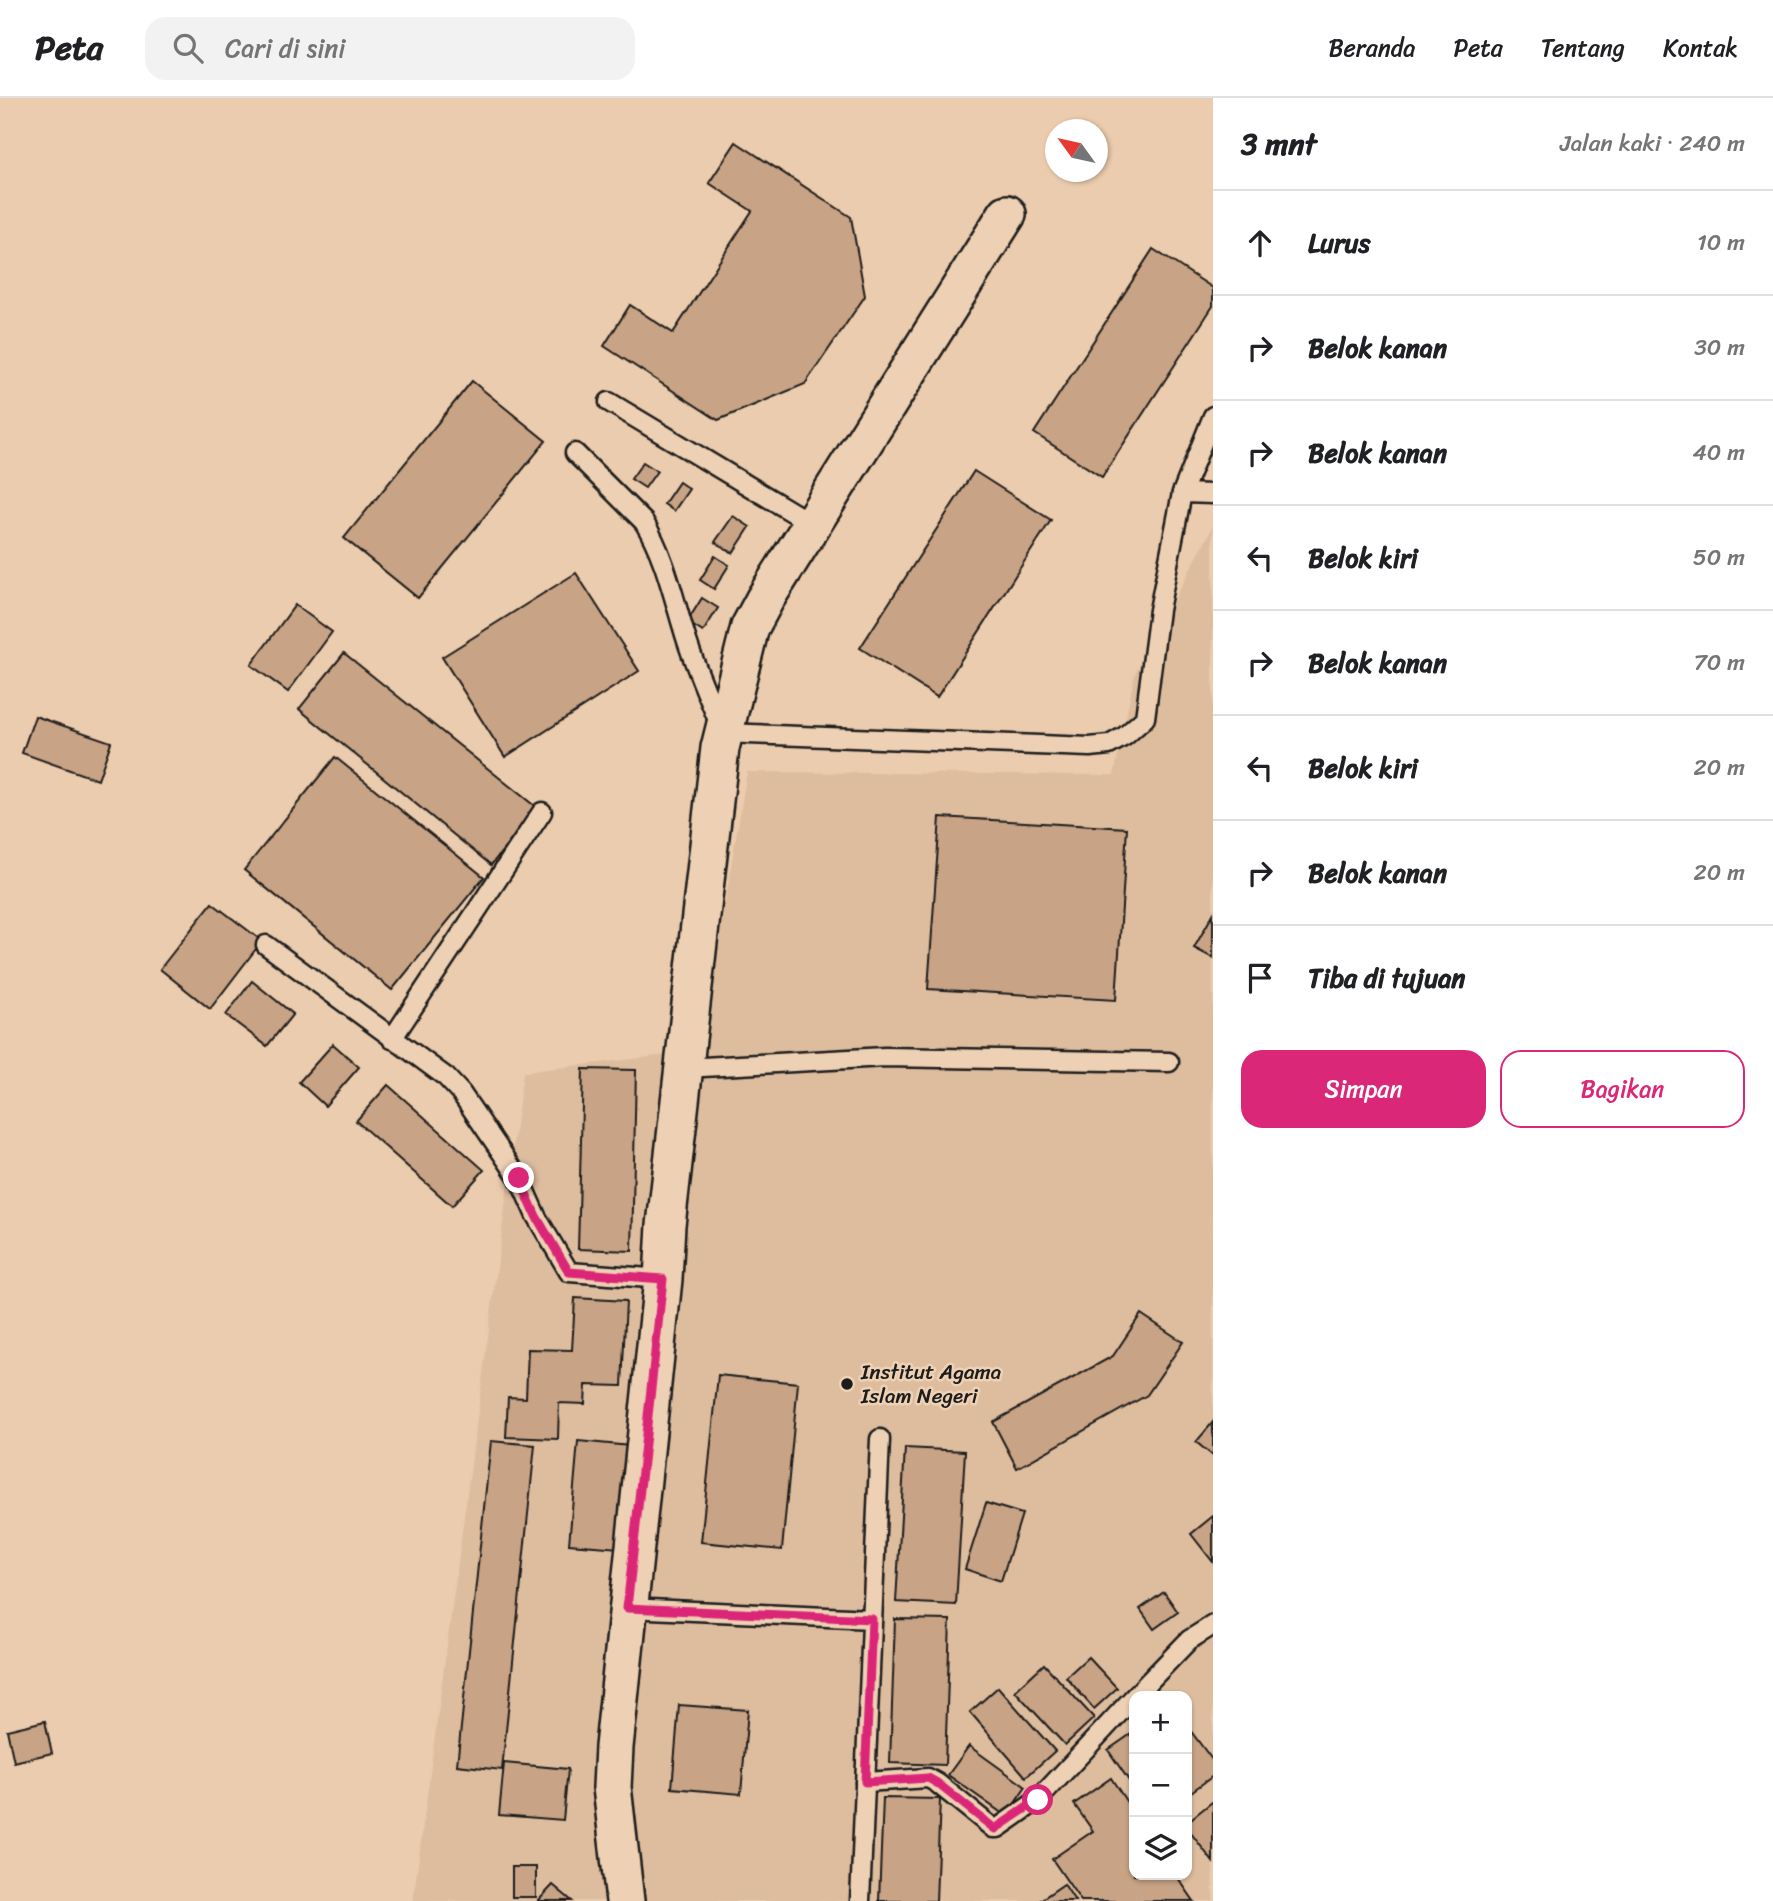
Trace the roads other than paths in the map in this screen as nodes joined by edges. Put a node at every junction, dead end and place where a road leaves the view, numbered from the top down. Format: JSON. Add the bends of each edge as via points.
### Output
{"nodes":[{"id":1,"x":1007,"y":214,"type":"dead end"},
{"id":2,"x":609,"y":402,"type":"dead end"},
{"id":3,"x":1213,"y":416,"type":"edge"},
{"id":4,"x":575,"y":453,"type":"dead end"},
{"id":5,"x":1182,"y":493,"type":"junction"},
{"id":6,"x":1213,"y":494,"type":"edge"},
{"id":7,"x":812,"y":524,"type":"junction"},
{"id":8,"x":723,"y":733,"type":"junction"},
{"id":9,"x":542,"y":811,"type":"dead end"},
{"id":10,"x":266,"y":945,"type":"dead end"},
{"id":11,"x":393,"y":1040,"type":"junction"},
{"id":12,"x":1169,"y":1062,"type":"dead end"},
{"id":13,"x":684,"y":1068,"type":"junction"},
{"id":14,"x":663,"y":1279,"type":"junction"},
{"id":15,"x":880,"y":1439,"type":"dead end"},
{"id":16,"x":627,"y":1608,"type":"junction"},
{"id":17,"x":872,"y":1619,"type":"junction"},
{"id":18,"x":1213,"y":1625,"type":"edge"},
{"id":19,"x":1141,"y":1691,"type":"edge"},
{"id":20,"x":1129,"y":1703,"type":"edge"},
{"id":21,"x":865,"y":1782,"type":"junction"},
{"id":22,"x":625,"y":1901,"type":"edge"},
{"id":23,"x":860,"y":1901,"type":"edge"}],
"edges":[{"from":1,"to":7,"type":"street"},
{"from":2,"to":7,"type":"lane"},
{"from":3,"to":5,"type":"lane"},
{"from":4,"to":8,"type":"lane","via":[[652,535]]},
{"from":5,"to":6,"type":"lane"},
{"from":5,"to":8,"type":"lane","via":[[1144,718],[1110,745]]},
{"from":7,"to":8,"type":"street","via":[[750,627]]},
{"from":8,"to":13,"type":"street"},
{"from":9,"to":11,"type":"lane"},
{"from":10,"to":11,"type":"lane"},
{"from":11,"to":14,"type":"lane","via":[[461,1093],[519,1178],[569,1272]]},
{"from":12,"to":13,"type":"lane","via":[[885,1057]]},
{"from":13,"to":14,"type":"street"},
{"from":14,"to":16,"type":"street"},
{"from":15,"to":17,"type":"lane"},
{"from":16,"to":17,"type":"lane"},
{"from":16,"to":22,"type":"street","via":[[612,1787]]},
{"from":17,"to":21,"type":"lane"},
{"from":18,"to":19,"type":"lane","via":[[1189,1640]]},
{"from":20,"to":21,"type":"lane","via":[[1038,1800],[998,1828],[928,1778]]},
{"from":21,"to":23,"type":"lane"}]}
